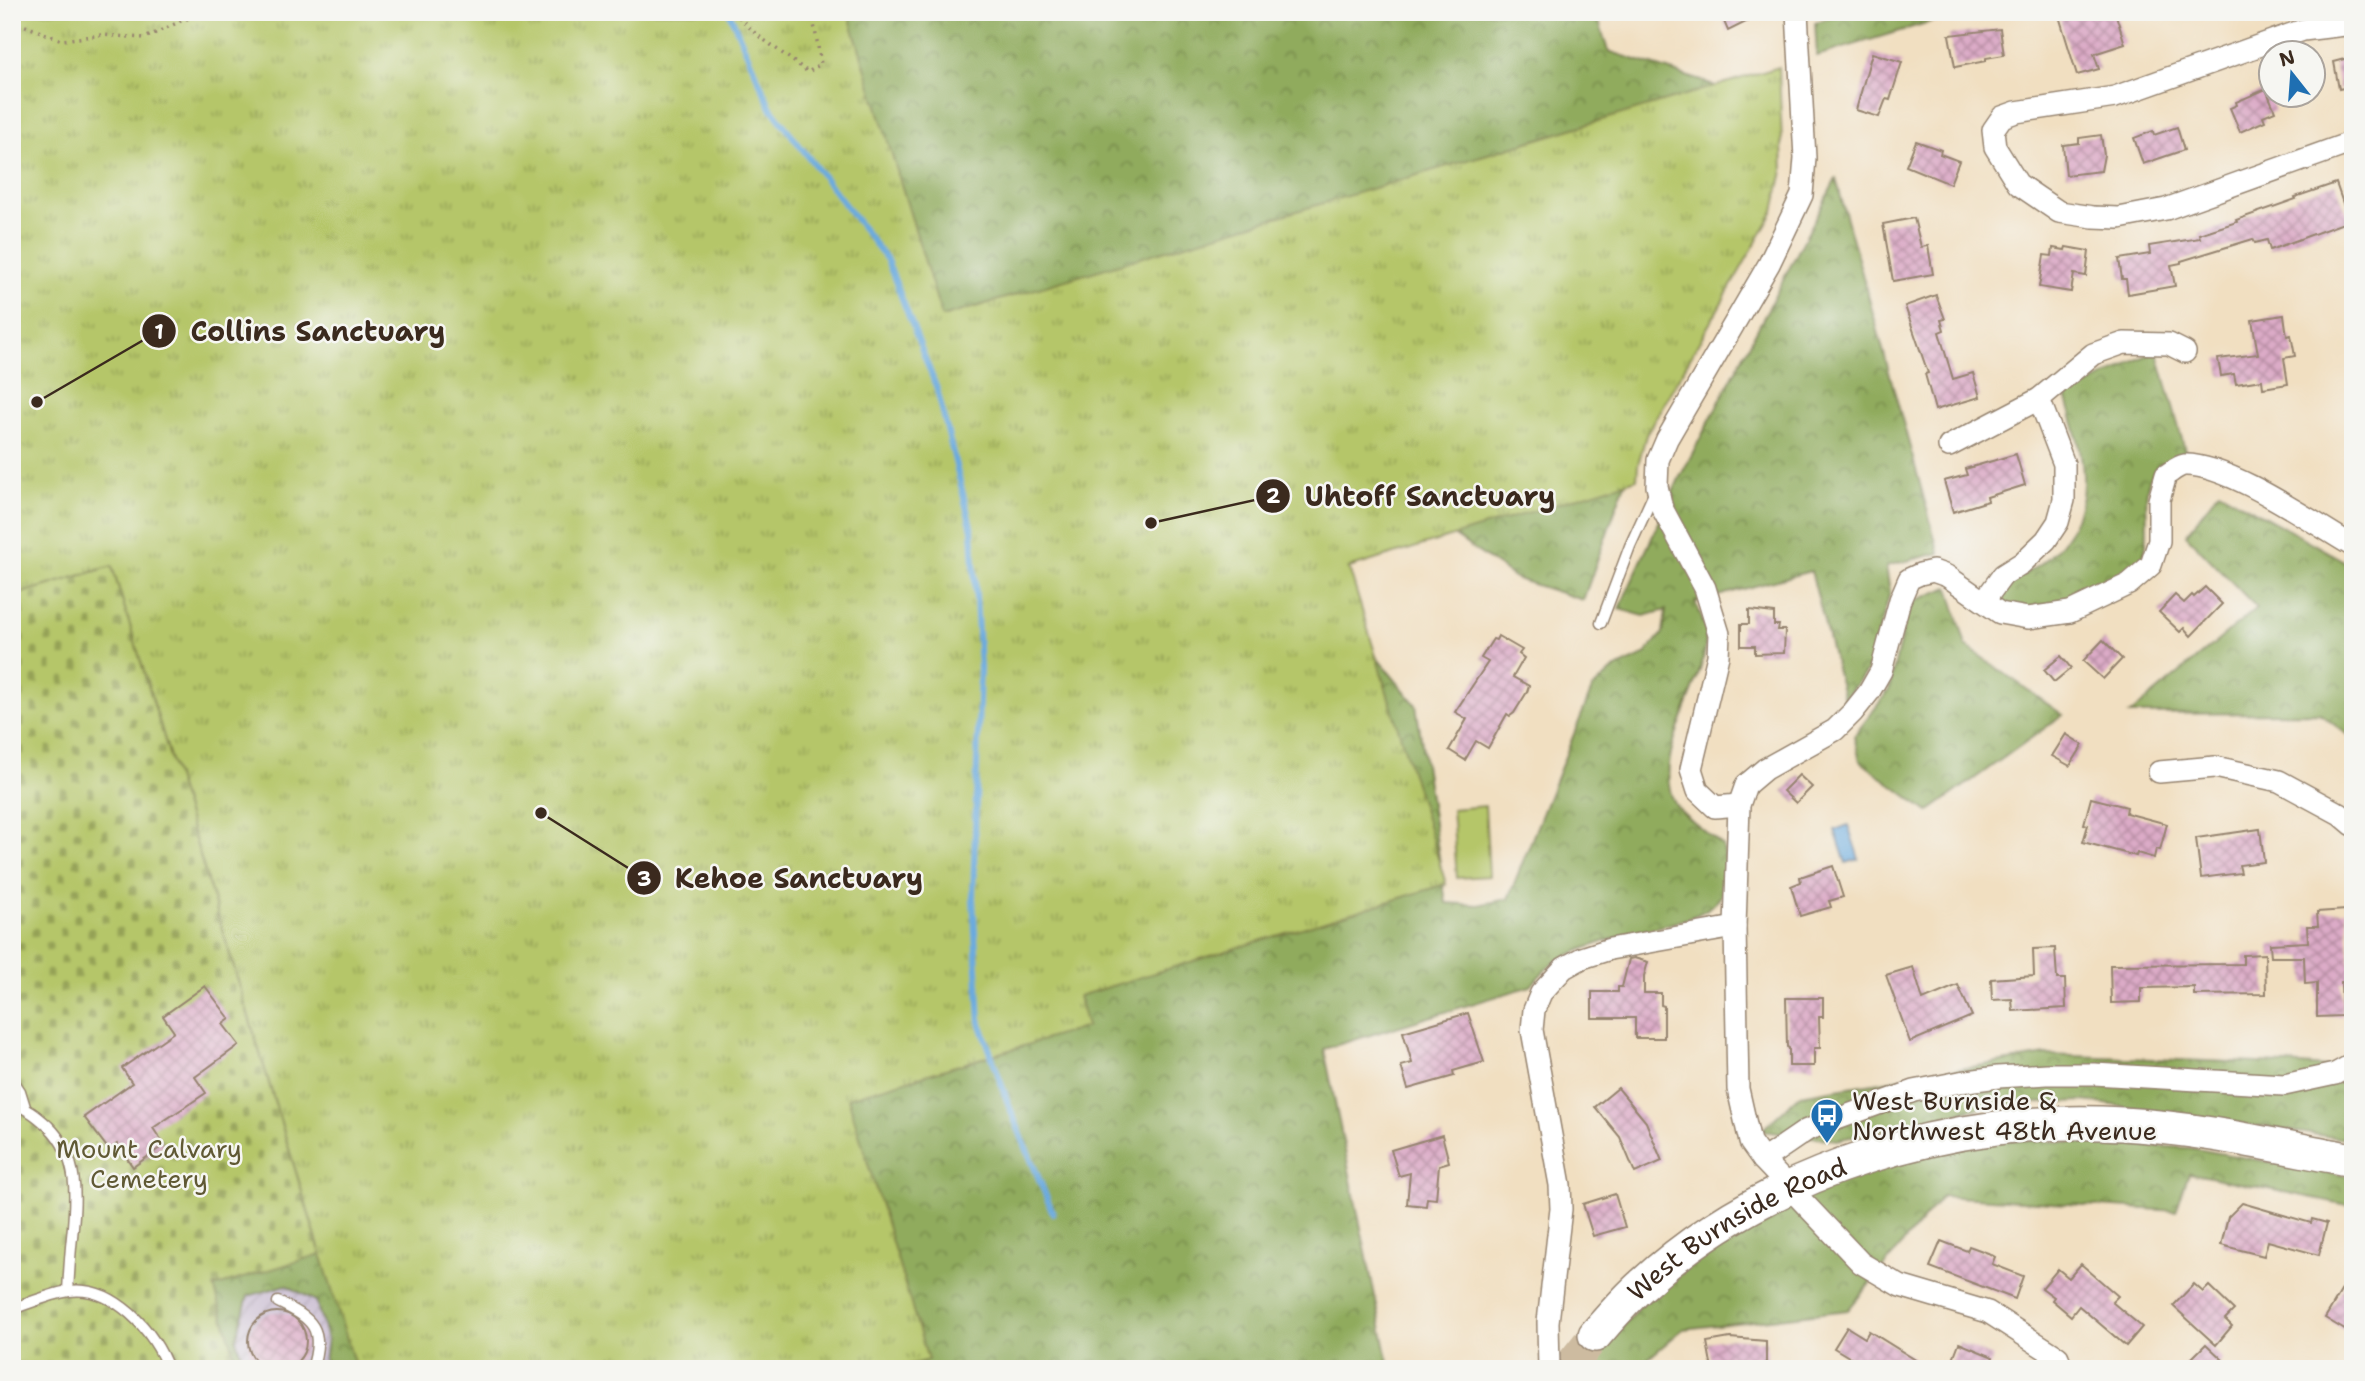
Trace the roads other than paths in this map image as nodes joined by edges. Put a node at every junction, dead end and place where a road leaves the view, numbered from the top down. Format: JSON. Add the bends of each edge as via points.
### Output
{"nodes":[{"id":1,"x":1797,"y":12,"type":"edge"},
{"id":2,"x":2353,"y":24,"type":"edge"},
{"id":3,"x":2353,"y":142,"type":"edge"},
{"id":4,"x":2185,"y":352,"type":"dead end"},
{"id":5,"x":2039,"y":399,"type":"junction"},
{"id":6,"x":1949,"y":446,"type":"dead end"},
{"id":7,"x":1657,"y":486,"type":"junction"},
{"id":8,"x":2353,"y":546,"type":"edge"},
{"id":9,"x":1984,"y":601,"type":"junction"},
{"id":10,"x":1601,"y":623,"type":"dead end"},
{"id":11,"x":2159,"y":772,"type":"dead end"},
{"id":12,"x":1739,"y":806,"type":"junction"},
{"id":13,"x":2353,"y":825,"type":"edge"},
{"id":14,"x":1735,"y":927,"type":"junction"},
{"id":15,"x":2353,"y":1064,"type":"edge"},
{"id":16,"x":12,"y":1079,"type":"edge"},
{"id":17,"x":12,"y":1104,"type":"edge"},
{"id":18,"x":25,"y":1107,"type":"junction"},
{"id":19,"x":1763,"y":1160,"type":"junction"},
{"id":20,"x":2352,"y":1160,"type":"edge"},
{"id":21,"x":1788,"y":1187,"type":"junction"},
{"id":22,"x":68,"y":1291,"type":"junction"},
{"id":23,"x":278,"y":1302,"type":"dead end"},
{"id":24,"x":12,"y":1309,"type":"edge"},
{"id":25,"x":1594,"y":1335,"type":"tunnel mouth"},
{"id":26,"x":169,"y":1369,"type":"edge"},
{"id":27,"x":312,"y":1369,"type":"edge"},
{"id":28,"x":1549,"y":1369,"type":"edge"},
{"id":29,"x":2061,"y":1369,"type":"edge"}],
"edges":[{"from":1,"to":7,"type":"street","via":[[1805,158],[1802,195],[1769,264],[1667,439],[1658,460]]},
{"from":2,"to":3,"type":"street","via":[[2303,30],[2115,97],[2016,112],[2002,117],[1993,130],[1995,147],[2018,184],[2059,212],[2119,218],[2166,209]]},
{"from":4,"to":5,"type":"street","via":[[2169,344],[2124,343],[2093,354]]},
{"from":5,"to":6,"type":"street"},
{"from":5,"to":9,"type":"street","via":[[2064,464],[2064,500],[2058,522],[2046,540],[2003,575]]},
{"from":7,"to":10,"type":"lane"},
{"from":7,"to":12,"type":"street","via":[[1662,508],[1706,588],[1719,634],[1691,769],[1698,791],[1715,807]]},
{"from":8,"to":9,"type":"street","via":[[2237,478],[2182,465],[2166,475],[2159,500],[2159,541],[2151,565],[2129,584],[2070,612],[2028,618],[2000,613]]},
{"from":9,"to":12,"type":"street","via":[[1933,571],[1909,579],[1881,671],[1869,692],[1835,730],[1765,769],[1746,785]]},
{"from":11,"to":13,"type":"street","via":[[2215,767],[2279,781]]},
{"from":12,"to":14,"type":"street"},
{"from":14,"to":19,"type":"street","via":[[1738,1089],[1750,1142]]},
{"from":14,"to":28,"type":"street","via":[[1582,958],[1564,968],[1541,993],[1532,1031],[1561,1209],[1549,1311]]},
{"from":15,"to":19,"type":"street","via":[[2335,1074],[2284,1085],[2082,1074],[1960,1082],[1914,1091],[1807,1130]]},
{"from":16,"to":18,"type":"lane"},
{"from":17,"to":18,"type":"lane"},
{"from":18,"to":22,"type":"lane","via":[[52,1130],[76,1180]]},
{"from":19,"to":21,"type":"street"},
{"from":20,"to":21,"type":"main road","name":"West Burnside Road","via":[[2166,1128],[2048,1123],[1925,1141]]},
{"from":21,"to":25,"type":"main road","name":"West Burnside Road","via":[[1689,1247],[1642,1284]]},
{"from":21,"to":29,"type":"street","via":[[1861,1263],[1900,1286],[1988,1312],[2058,1357]]},
{"from":22,"to":24,"type":"lane"},
{"from":22,"to":26,"type":"lane","via":[[100,1295],[119,1306],[152,1336]]},
{"from":23,"to":27,"type":"lane","via":[[304,1314],[315,1330],[319,1351]]}]}
